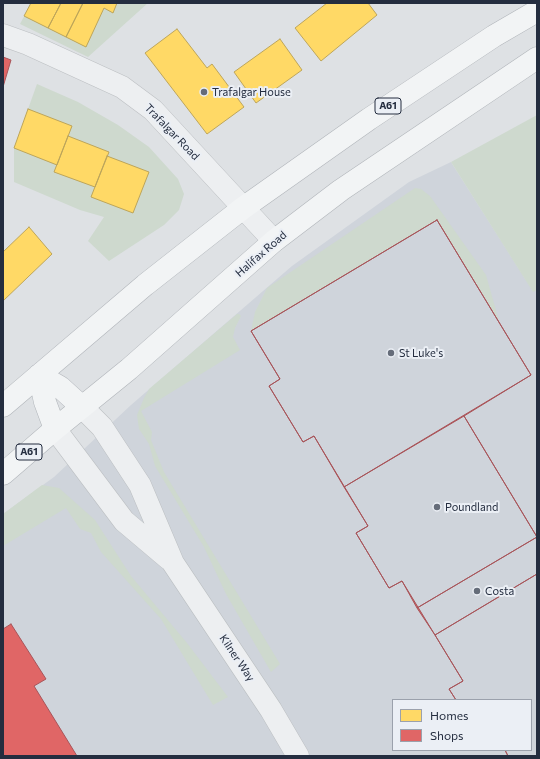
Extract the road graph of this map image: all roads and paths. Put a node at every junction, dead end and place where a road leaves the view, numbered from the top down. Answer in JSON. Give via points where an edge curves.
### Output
{"nodes":[{"id":1,"x":537,"y":11,"type":"edge"},
{"id":2,"x":3,"y":35,"type":"edge"},
{"id":3,"x":537,"y":58,"type":"edge"},
{"id":4,"x":243,"y":208,"type":"junction"},
{"id":5,"x":274,"y":241,"type":"junction"},
{"id":6,"x":38,"y":375,"type":"junction"},
{"id":7,"x":3,"y":406,"type":"edge"},
{"id":8,"x":82,"y":407,"type":"junction"},
{"id":9,"x":55,"y":429,"type":"junction"},
{"id":10,"x":3,"y":474,"type":"edge"},
{"id":11,"x":173,"y":562,"type":"junction"},
{"id":12,"x":298,"y":756,"type":"edge"}],
"edges":[{"from":1,"to":4,"type":"highway","number":"A61","via":[[494,36],[369,118]]},
{"from":2,"to":4,"type":"street","name":"Trafalgar Road","via":[[122,87],[153,110]]},
{"from":3,"to":5,"type":"highway","name":"Halifax Road","number":"A61","via":[[341,190]]},
{"from":4,"to":5,"type":"street","name":"Trafalgar Road"},
{"from":4,"to":6,"type":"highway","number":"A61","via":[[145,285]]},
{"from":5,"to":8,"type":"highway","name":"Halifax Road","number":"A61"},
{"from":6,"to":7,"type":"highway","number":"A61"},
{"from":6,"to":8,"type":"highway","via":[[60,387]]},
{"from":6,"to":9,"type":"highway"},
{"from":8,"to":9,"type":"highway","name":"Halifax Road","number":"A61"},
{"from":8,"to":11,"type":"street","name":"Kilner Way","via":[[102,427],[140,485]]},
{"from":9,"to":10,"type":"highway","name":"Halifax Road","number":"A61"},
{"from":9,"to":11,"type":"street","name":"Kilner Way","via":[[124,521]]},
{"from":11,"to":12,"type":"street","name":"Kilner Way","via":[[271,710]]}]}
